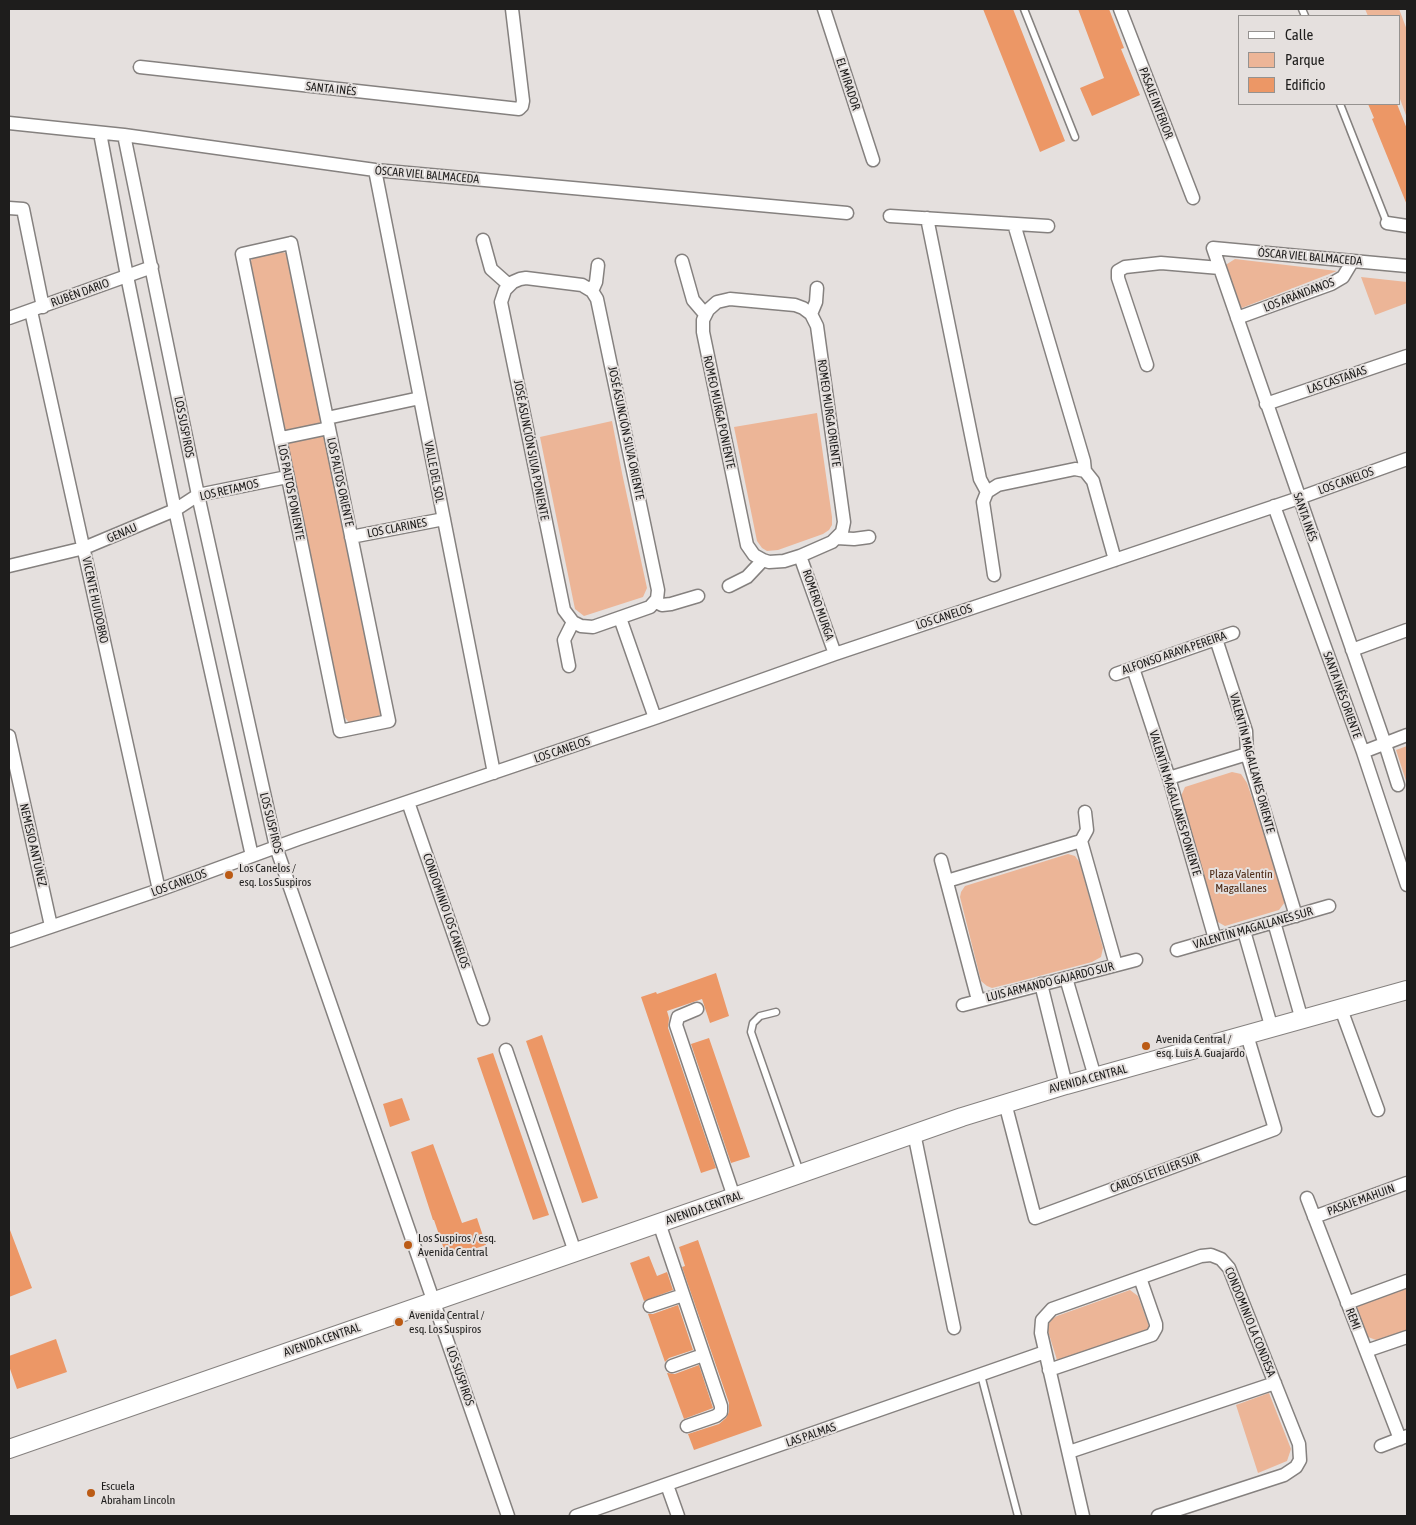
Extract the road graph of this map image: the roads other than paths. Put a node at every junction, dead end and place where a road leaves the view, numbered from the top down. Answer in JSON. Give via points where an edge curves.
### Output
{"nodes":[{"id":1,"x":512,"y":9,"type":"edge"},
{"id":2,"x":824,"y":9,"type":"edge"},
{"id":3,"x":1024,"y":9,"type":"edge"},
{"id":4,"x":1120,"y":9,"type":"edge"},
{"id":5,"x":140,"y":67,"type":"dead end"},
{"id":6,"x":1340,"y":105,"type":"edge"},
{"id":7,"x":9,"y":123,"type":"edge"},
{"id":8,"x":100,"y":133,"type":"junction"},
{"id":9,"x":124,"y":135,"type":"junction"},
{"id":10,"x":1075,"y":137,"type":"dead end"},
{"id":11,"x":873,"y":160,"type":"dead end"},
{"id":12,"x":375,"y":170,"type":"junction"},
{"id":13,"x":1193,"y":198,"type":"dead end"},
{"id":14,"x":9,"y":208,"type":"edge"},
{"id":15,"x":847,"y":213,"type":"dead end"},
{"id":16,"x":890,"y":216,"type":"dead end"},
{"id":17,"x":927,"y":218,"type":"junction"},
{"id":18,"x":1387,"y":223,"type":"joint"},
{"id":19,"x":1014,"y":224,"type":"junction"},
{"id":20,"x":1048,"y":226,"type":"dead end"},
{"id":21,"x":1407,"y":226,"type":"edge"},
{"id":22,"x":483,"y":240,"type":"dead end"},
{"id":23,"x":1213,"y":248,"type":"joint"},
{"id":24,"x":242,"y":254,"type":"joint"},
{"id":25,"x":682,"y":261,"type":"dead end"},
{"id":26,"x":1352,"y":262,"type":"junction"},
{"id":27,"x":598,"y":265,"type":"dead end"},
{"id":28,"x":1407,"y":266,"type":"edge"},
{"id":29,"x":152,"y":267,"type":"junction"},
{"id":30,"x":1220,"y":268,"type":"junction"},
{"id":31,"x":126,"y":276,"type":"junction"},
{"id":32,"x":509,"y":285,"type":"junction"},
{"id":33,"x":817,"y":288,"type":"dead end"},
{"id":34,"x":592,"y":291,"type":"junction"},
{"id":35,"x":37,"y":309,"type":"junction"},
{"id":36,"x":705,"y":314,"type":"junction"},
{"id":37,"x":811,"y":314,"type":"junction"},
{"id":38,"x":9,"y":318,"type":"edge"},
{"id":39,"x":1237,"y":318,"type":"junction"},
{"id":40,"x":1407,"y":356,"type":"edge"},
{"id":41,"x":1147,"y":366,"type":"dead end"},
{"id":42,"x":420,"y":398,"type":"junction"},
{"id":43,"x":1266,"y":404,"type":"junction"},
{"id":44,"x":328,"y":423,"type":"junction"},
{"id":45,"x":280,"y":438,"type":"junction"},
{"id":46,"x":1407,"y":459,"type":"edge"},
{"id":47,"x":1085,"y":471,"type":"junction"},
{"id":48,"x":286,"y":477,"type":"junction"},
{"id":49,"x":987,"y":492,"type":"junction"},
{"id":50,"x":198,"y":495,"type":"junction"},
{"id":51,"x":1299,"y":498,"type":"junction"},
{"id":52,"x":1274,"y":506,"type":"junction"},
{"id":53,"x":175,"y":510,"type":"junction"},
{"id":54,"x":444,"y":518,"type":"junction"},
{"id":55,"x":351,"y":537,"type":"junction"},
{"id":56,"x":869,"y":537,"type":"dead end"},
{"id":57,"x":838,"y":538,"type":"junction"},
{"id":58,"x":84,"y":548,"type":"junction"},
{"id":59,"x":800,"y":556,"type":"junction"},
{"id":60,"x":763,"y":560,"type":"junction"},
{"id":61,"x":1115,"y":560,"type":"junction"},
{"id":62,"x":9,"y":566,"type":"edge"},
{"id":63,"x":994,"y":575,"type":"dead end"},
{"id":64,"x":729,"y":586,"type":"dead end"},
{"id":65,"x":698,"y":596,"type":"dead end"},
{"id":66,"x":656,"y":602,"type":"junction"},
{"id":67,"x":620,"y":618,"type":"junction"},
{"id":68,"x":573,"y":622,"type":"junction"},
{"id":69,"x":1407,"y":630,"type":"edge"},
{"id":70,"x":1233,"y":633,"type":"dead end"},
{"id":71,"x":1216,"y":639,"type":"junction"},
{"id":72,"x":1352,"y":650,"type":"junction"},
{"id":73,"x":835,"y":654,"type":"junction"},
{"id":74,"x":568,"y":666,"type":"dead end"},
{"id":75,"x":1133,"y":668,"type":"junction"},
{"id":76,"x":1116,"y":674,"type":"dead end"},
{"id":77,"x":655,"y":718,"type":"junction"},
{"id":78,"x":389,"y":721,"type":"joint"},
{"id":79,"x":9,"y":736,"type":"edge"},
{"id":80,"x":1407,"y":736,"type":"edge"},
{"id":81,"x":1385,"y":744,"type":"junction"},
{"id":82,"x":1363,"y":752,"type":"junction"},
{"id":83,"x":1247,"y":754,"type":"junction"},
{"id":84,"x":494,"y":773,"type":"junction"},
{"id":85,"x":1169,"y":778,"type":"junction"},
{"id":86,"x":1398,"y":785,"type":"dead end"},
{"id":87,"x":408,"y":802,"type":"junction"},
{"id":88,"x":1085,"y":812,"type":"dead end"},
{"id":89,"x":1081,"y":841,"type":"junction"},
{"id":90,"x":276,"y":848,"type":"junction"},
{"id":91,"x":252,"y":856,"type":"junction"},
{"id":92,"x":941,"y":860,"type":"dead end"},
{"id":93,"x":947,"y":881,"type":"junction"},
{"id":94,"x":1407,"y":885,"type":"edge"},
{"id":95,"x":159,"y":890,"type":"junction"},
{"id":96,"x":1329,"y":906,"type":"dead end"},
{"id":97,"x":1296,"y":916,"type":"junction"},
{"id":98,"x":1274,"y":922,"type":"junction"},
{"id":99,"x":51,"y":926,"type":"junction"},
{"id":100,"x":1244,"y":931,"type":"junction"},
{"id":101,"x":1215,"y":939,"type":"junction"},
{"id":102,"x":9,"y":941,"type":"edge"},
{"id":103,"x":1177,"y":950,"type":"dead end"},
{"id":104,"x":1136,"y":960,"type":"dead end"},
{"id":105,"x":1116,"y":965,"type":"junction"},
{"id":106,"x":1066,"y":978,"type":"junction"},
{"id":107,"x":1040,"y":984,"type":"junction"},
{"id":108,"x":1407,"y":990,"type":"edge"},
{"id":109,"x":978,"y":1000,"type":"junction"},
{"id":110,"x":963,"y":1004,"type":"dead end"},
{"id":111,"x":697,"y":1009,"type":"dead end"},
{"id":112,"x":1341,"y":1009,"type":"junction"},
{"id":113,"x":776,"y":1012,"type":"dead end"},
{"id":114,"x":483,"y":1019,"type":"dead end"},
{"id":115,"x":1302,"y":1020,"type":"junction"},
{"id":116,"x":1272,"y":1029,"type":"junction"},
{"id":117,"x":1247,"y":1036,"type":"junction"},
{"id":118,"x":506,"y":1050,"type":"dead end"},
{"id":119,"x":1096,"y":1078,"type":"junction"},
{"id":120,"x":1066,"y":1085,"type":"junction"},
{"id":121,"x":1005,"y":1103,"type":"junction"},
{"id":122,"x":1378,"y":1110,"type":"dead end"},
{"id":123,"x":914,"y":1133,"type":"junction"},
{"id":124,"x":801,"y":1174,"type":"junction"},
{"id":125,"x":1407,"y":1183,"type":"edge"},
{"id":126,"x":734,"y":1198,"type":"junction"},
{"id":127,"x":1307,"y":1198,"type":"dead end"},
{"id":128,"x":1314,"y":1217,"type":"junction"},
{"id":129,"x":659,"y":1223,"type":"junction"},
{"id":130,"x":576,"y":1252,"type":"junction"},
{"id":131,"x":1140,"y":1278,"type":"junction"},
{"id":132,"x":1407,"y":1281,"type":"edge"},
{"id":133,"x":683,"y":1294,"type":"junction"},
{"id":134,"x":435,"y":1301,"type":"junction"},
{"id":135,"x":1347,"y":1303,"type":"junction"},
{"id":136,"x":650,"y":1306,"type":"dead end"},
{"id":137,"x":954,"y":1328,"type":"dead end"},
{"id":138,"x":1407,"y":1337,"type":"edge"},
{"id":139,"x":1366,"y":1351,"type":"junction"},
{"id":140,"x":1045,"y":1352,"type":"junction"},
{"id":141,"x":703,"y":1355,"type":"junction"},
{"id":142,"x":672,"y":1366,"type":"dead end"},
{"id":143,"x":1049,"y":1370,"type":"junction"},
{"id":144,"x":981,"y":1375,"type":"junction"},
{"id":145,"x":1275,"y":1383,"type":"junction"},
{"id":146,"x":687,"y":1426,"type":"dead end"},
{"id":147,"x":1404,"y":1438,"type":"edge"},
{"id":148,"x":1381,"y":1446,"type":"dead end"},
{"id":149,"x":9,"y":1448,"type":"edge"},
{"id":150,"x":1069,"y":1452,"type":"junction"},
{"id":151,"x":667,"y":1484,"type":"junction"},
{"id":152,"x":508,"y":1516,"type":"edge"},
{"id":153,"x":576,"y":1516,"type":"edge"},
{"id":154,"x":678,"y":1516,"type":"edge"},
{"id":155,"x":1018,"y":1516,"type":"edge"},
{"id":156,"x":1083,"y":1516,"type":"edge"},
{"id":157,"x":1158,"y":1516,"type":"edge"}],
"edges":[{"from":1,"to":5,"type":"street","name":"SANTA INÉS","via":[[523,101],[521,108]]},
{"from":2,"to":11,"type":"street","name":"EL MIRADOR"},
{"from":3,"to":10,"type":"lane"},
{"from":4,"to":13,"type":"street","name":"PASAJE INTERIOR"},
{"from":6,"to":18,"type":"lane"},
{"from":7,"to":8,"type":"street","name":"ÓSCAR VIEL BALMACEDA"},
{"from":8,"to":9,"type":"street","name":"ÓSCAR VIEL BALMACEDA"},
{"from":8,"to":31,"type":"street","name":"LOS SUSPIROS"},
{"from":9,"to":12,"type":"street","name":"ÓSCAR VIEL BALMACEDA"},
{"from":9,"to":29,"type":"street","name":"LOS SUSPIROS"},
{"from":12,"to":15,"type":"street","name":"ÓSCAR VIEL BALMACEDA"},
{"from":12,"to":42,"type":"street","name":"VALLE DEL SOL"},
{"from":14,"to":35,"type":"street","name":"VICENTE HUIDOBRO","via":[[23,209]]},
{"from":16,"to":17,"type":"street"},
{"from":17,"to":19,"type":"street"},
{"from":17,"to":49,"type":"street","via":[[979,474]]},
{"from":18,"to":21,"type":"street"},
{"from":19,"to":20,"type":"street"},
{"from":19,"to":47,"type":"street"},
{"from":22,"to":32,"type":"street","via":[[491,269]]},
{"from":23,"to":26,"type":"street","name":"ÓSCAR VIEL BALMACEDA"},
{"from":23,"to":30,"type":"street","name":"SANTA INÉS"},
{"from":24,"to":44,"type":"street","name":"LOS PALTOS ORIENTE","via":[[291,243]]},
{"from":24,"to":45,"type":"street","name":"LOS PALTOS PONIENTE"},
{"from":25,"to":36,"type":"street","via":[[693,300]]},
{"from":26,"to":28,"type":"street","name":"ÓSCAR VIEL BALMACEDA"},
{"from":26,"to":39,"type":"street","name":"LOS ARÁNDANOS","via":[[1343,277],[1332,284]]},
{"from":27,"to":34,"type":"street"},
{"from":29,"to":31,"type":"street","name":"RUBÉN DARIO"},
{"from":29,"to":50,"type":"street","name":"LOS SUSPIROS"},
{"from":30,"to":39,"type":"street","name":"SANTA INÉS"},
{"from":30,"to":41,"type":"street","via":[[1161,263],[1125,267],[1118,271]]},
{"from":31,"to":35,"type":"street","name":"RUBÉN DARIO"},
{"from":31,"to":53,"type":"street","name":"LOS SUSPIROS"},
{"from":32,"to":34,"type":"street","via":[[526,278],[578,284]]},
{"from":32,"to":68,"type":"street","name":"JOSÉ ASUNCIÓN SILVA PONIENTE","via":[[503,293],[502,307],[562,606]]},
{"from":33,"to":37,"type":"street"},
{"from":34,"to":66,"type":"street","name":"JOSÉ ASUNCIÓN SILVA ORIENTE","via":[[599,304],[658,590]]},
{"from":35,"to":38,"type":"street","name":"RUBÉN DARIO"},
{"from":35,"to":58,"type":"street","name":"VICENTE HUIDOBRO"},
{"from":36,"to":37,"type":"street","via":[[717,302],[730,299],[795,305]]},
{"from":36,"to":60,"type":"street","name":"ROMEO MURGA PONIENTE","via":[[703,332],[746,541],[751,552]]},
{"from":37,"to":57,"type":"street","name":"ROMEO MURGA ORIENTE","via":[[817,326],[845,516],[844,528]]},
{"from":39,"to":43,"type":"street","name":"SANTA INÉS"},
{"from":40,"to":43,"type":"street","name":"LAS CASTAÑAS"},
{"from":42,"to":44,"type":"street"},
{"from":42,"to":54,"type":"street","name":"VALLE DEL SOL"},
{"from":43,"to":51,"type":"street","name":"SANTA INÉS"},
{"from":44,"to":45,"type":"street"},
{"from":44,"to":55,"type":"street","name":"LOS PALTOS ORIENTE"},
{"from":45,"to":48,"type":"street","name":"LOS PALTOS PONIENTE"},
{"from":46,"to":51,"type":"street","name":"LOS CANELOS"},
{"from":47,"to":49,"type":"street","via":[[1075,469],[998,485]]},
{"from":47,"to":61,"type":"street","via":[[1093,481]]},
{"from":48,"to":50,"type":"street","name":"LOS RETAMOS"},
{"from":48,"to":78,"type":"street","name":"LOS PALTOS PONIENTE","via":[[340,731]]},
{"from":49,"to":63,"type":"street","via":[[983,502]]},
{"from":50,"to":53,"type":"street","name":"LOS RETAMOS"},
{"from":50,"to":90,"type":"street","name":"LOS SUSPIROS"},
{"from":51,"to":52,"type":"street","name":"LOS CANELOS"},
{"from":51,"to":72,"type":"street","name":"SANTA INÉS"},
{"from":52,"to":61,"type":"street","name":"LOS CANELOS"},
{"from":52,"to":82,"type":"street","name":"SANTA INÉS ORIENTE"},
{"from":53,"to":58,"type":"street","name":"GENAU"},
{"from":53,"to":91,"type":"street","name":"LOS SUSPIROS"},
{"from":54,"to":55,"type":"street","name":"LOS CLARINES"},
{"from":54,"to":84,"type":"street","name":"VALLE DEL SOL"},
{"from":55,"to":78,"type":"street","name":"LOS PALTOS ORIENTE"},
{"from":56,"to":57,"type":"street"},
{"from":57,"to":59,"type":"street"},
{"from":58,"to":62,"type":"street","name":"GENAU"},
{"from":58,"to":95,"type":"street","name":"VICENTE HUIDOBRO"},
{"from":59,"to":60,"type":"street","via":[[776,562]]},
{"from":59,"to":73,"type":"street","name":"ROMERO MURGA"},
{"from":60,"to":64,"type":"street","via":[[747,577]]},
{"from":61,"to":73,"type":"street","name":"LOS CANELOS"},
{"from":65,"to":66,"type":"street","via":[[671,604]]},
{"from":66,"to":67,"type":"street"},
{"from":67,"to":68,"type":"street","via":[[592,627]]},
{"from":67,"to":77,"type":"street"},
{"from":68,"to":74,"type":"street","via":[[564,640]]},
{"from":69,"to":72,"type":"street"},
{"from":70,"to":71,"type":"street","name":"ALFONSO ARAYA PEREIRA"},
{"from":71,"to":75,"type":"street","name":"ALFONSO ARAYA PEREIRA"},
{"from":71,"to":83,"type":"street","name":"VALENTÍN MAGALLANES ORIENTE","via":[[1246,731]]},
{"from":72,"to":81,"type":"street","name":"SANTA INÉS"},
{"from":73,"to":77,"type":"street","name":"LOS CANELOS"},
{"from":75,"to":76,"type":"street","name":"ALFONSO ARAYA PEREIRA"},
{"from":75,"to":85,"type":"street","name":"VALENTÍN MAGALLANES PONIENTE"},
{"from":77,"to":84,"type":"street","name":"LOS CANELOS"},
{"from":79,"to":99,"type":"street","name":"NEMESIO ANTÚNEZ"},
{"from":80,"to":81,"type":"street"},
{"from":81,"to":82,"type":"street"},
{"from":81,"to":86,"type":"street","name":"SANTA INÉS"},
{"from":82,"to":94,"type":"street","name":"SANTA INÉS ORIENTE"},
{"from":83,"to":85,"type":"street"},
{"from":83,"to":97,"type":"street","name":"VALENTÍN MAGALLANES ORIENTE"},
{"from":84,"to":87,"type":"street","name":"LOS CANELOS"},
{"from":85,"to":101,"type":"street","name":"VALENTÍN MAGALLANES PONIENTE"},
{"from":87,"to":90,"type":"street","name":"LOS CANELOS"},
{"from":87,"to":114,"type":"street","name":"CONDOMINIO LOS CANELOS"},
{"from":88,"to":89,"type":"street","via":[[1087,830]]},
{"from":89,"to":93,"type":"street"},
{"from":89,"to":105,"type":"street"},
{"from":90,"to":91,"type":"street","name":"LOS CANELOS"},
{"from":90,"to":134,"type":"street","name":"LOS SUSPIROS"},
{"from":91,"to":95,"type":"street","name":"LOS CANELOS"},
{"from":92,"to":93,"type":"street"},
{"from":93,"to":109,"type":"street"},
{"from":95,"to":99,"type":"street","name":"LOS CANELOS"},
{"from":96,"to":97,"type":"street","name":"VALENTÍN MAGALLANES SUR"},
{"from":97,"to":98,"type":"street","name":"VALENTÍN MAGALLANES SUR"},
{"from":98,"to":100,"type":"street","name":"VALENTÍN MAGALLANES SUR"},
{"from":98,"to":115,"type":"street"},
{"from":99,"to":102,"type":"street","name":"LOS CANELOS"},
{"from":100,"to":101,"type":"street","name":"VALENTÍN MAGALLANES SUR"},
{"from":100,"to":116,"type":"street"},
{"from":101,"to":103,"type":"street","name":"VALENTÍN MAGALLANES SUR"},
{"from":104,"to":105,"type":"street","name":"LUIS ARMANDO GAJARDO SUR"},
{"from":105,"to":106,"type":"street","name":"LUIS ARMANDO GAJARDO SUR"},
{"from":106,"to":107,"type":"street","name":"LUIS ARMANDO GAJARDO SUR"},
{"from":106,"to":119,"type":"street"},
{"from":107,"to":109,"type":"street","name":"LUIS ARMANDO GAJARDO SUR"},
{"from":107,"to":120,"type":"street"},
{"from":108,"to":112,"type":"street","name":"AVENIDA CENTRAL"},
{"from":109,"to":110,"type":"street","name":"LUIS ARMANDO GAJARDO SUR"},
{"from":111,"to":126,"type":"street","via":[[678,1017],[676,1025]]},
{"from":112,"to":115,"type":"street","name":"AVENIDA CENTRAL"},
{"from":112,"to":122,"type":"street"},
{"from":113,"to":124,"type":"lane","via":[[760,1016],[753,1023],[751,1032]]},
{"from":115,"to":116,"type":"street","name":"AVENIDA CENTRAL"},
{"from":116,"to":117,"type":"street","name":"AVENIDA CENTRAL"},
{"from":117,"to":119,"type":"street","name":"AVENIDA CENTRAL"},
{"from":117,"to":121,"type":"street","name":"CARLOS LETELIER SUR","via":[[1275,1129],[1035,1218]]},
{"from":118,"to":130,"type":"street"},
{"from":119,"to":120,"type":"street","name":"AVENIDA CENTRAL"},
{"from":120,"to":121,"type":"street","name":"AVENIDA CENTRAL"},
{"from":121,"to":123,"type":"street","name":"AVENIDA CENTRAL"},
{"from":123,"to":124,"type":"street","name":"AVENIDA CENTRAL"},
{"from":123,"to":137,"type":"street"},
{"from":124,"to":126,"type":"street","name":"AVENIDA CENTRAL"},
{"from":125,"to":128,"type":"street","name":"PASAJE MAHUIN"},
{"from":126,"to":129,"type":"street","name":"AVENIDA CENTRAL"},
{"from":127,"to":128,"type":"street","name":"REMI"},
{"from":128,"to":135,"type":"street","name":"REMI"},
{"from":129,"to":130,"type":"street","name":"AVENIDA CENTRAL"},
{"from":129,"to":133,"type":"street"},
{"from":130,"to":134,"type":"street","name":"AVENIDA CENTRAL"},
{"from":131,"to":140,"type":"street","name":"CONDOMINIO LA CONDESA","via":[[1047,1312],[1040,1326]]},
{"from":131,"to":143,"type":"street","via":[[1156,1324],[1152,1335]]},
{"from":131,"to":145,"type":"street","name":"CONDOMINIO LA CONDESA","via":[[1201,1256],[1221,1259],[1229,1268]]},
{"from":132,"to":135,"type":"street"},
{"from":133,"to":136,"type":"street"},
{"from":133,"to":141,"type":"street"},
{"from":134,"to":149,"type":"street","name":"AVENIDA CENTRAL"},
{"from":134,"to":152,"type":"street","name":"LOS SUSPIROS"},
{"from":135,"to":139,"type":"street","name":"REMI"},
{"from":138,"to":139,"type":"street"},
{"from":139,"to":147,"type":"street","name":"REMI"},
{"from":140,"to":143,"type":"street","name":"CONDOMINIO LA CONDESA"},
{"from":140,"to":144,"type":"street","name":"LAS PALMAS"},
{"from":141,"to":142,"type":"street"},
{"from":141,"to":146,"type":"street","via":[[721,1412]]},
{"from":143,"to":150,"type":"street","name":"CONDOMINIO LA CONDESA"},
{"from":144,"to":151,"type":"street","name":"LAS PALMAS"},
{"from":144,"to":155,"type":"lane"},
{"from":145,"to":150,"type":"street","name":"CONDOMINIO LA CONDESA"},
{"from":145,"to":157,"type":"street","name":"CONDOMINIO LA CONDESA","via":[[1300,1449],[1296,1468],[1280,1477]]},
{"from":147,"to":148,"type":"street"},
{"from":150,"to":156,"type":"street","name":"CONDOMINIO LA CONDESA"},
{"from":151,"to":153,"type":"street","name":"LAS PALMAS"},
{"from":151,"to":154,"type":"street"}]}
